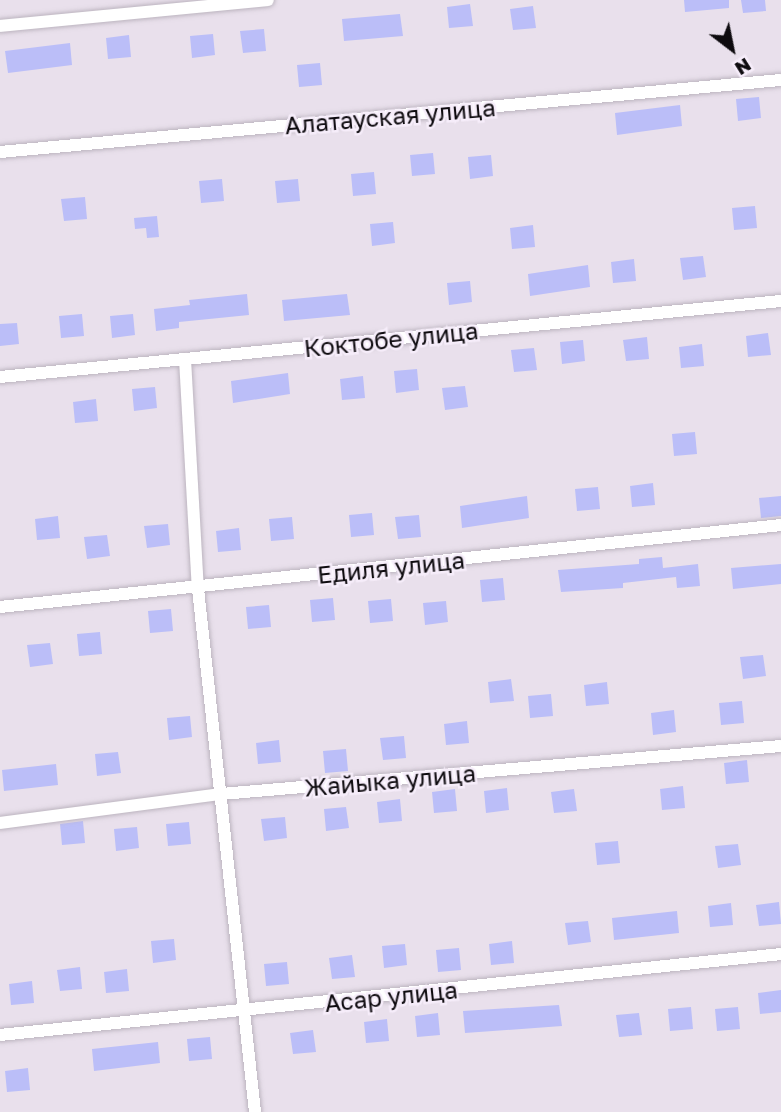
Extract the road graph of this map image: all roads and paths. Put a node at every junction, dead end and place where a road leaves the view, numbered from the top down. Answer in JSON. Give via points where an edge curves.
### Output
{"nodes":[{"id":1,"x":268,"y":0,"type":"edge"},
{"id":2,"x":0,"y":26,"type":"edge"},
{"id":3,"x":781,"y":79,"type":"edge"},
{"id":4,"x":0,"y":152,"type":"edge"},
{"id":5,"x":781,"y":301,"type":"edge"},
{"id":6,"x":185,"y":359,"type":"junction"},
{"id":7,"x":0,"y":377,"type":"edge"},
{"id":8,"x":781,"y":524,"type":"edge"},
{"id":9,"x":198,"y":589,"type":"junction"},
{"id":10,"x":0,"y":607,"type":"edge"},
{"id":11,"x":781,"y":746,"type":"edge"},
{"id":12,"x":221,"y":794,"type":"junction"},
{"id":13,"x":0,"y":823,"type":"edge"},
{"id":14,"x":781,"y":954,"type":"edge"},
{"id":15,"x":244,"y":1012,"type":"junction"},
{"id":16,"x":0,"y":1035,"type":"edge"},
{"id":17,"x":255,"y":1112,"type":"edge"}],
"edges":[{"from":1,"to":2,"type":"street"},
{"from":3,"to":4,"type":"street","name":"Алатауская улица"},
{"from":5,"to":6,"type":"street","name":"Коктобе улица"},
{"from":6,"to":7,"type":"street","name":"Коктобе улица"},
{"from":6,"to":9,"type":"street"},
{"from":8,"to":9,"type":"street","name":"Едиля улица"},
{"from":9,"to":10,"type":"street","name":"Едиля улица"},
{"from":9,"to":12,"type":"street"},
{"from":11,"to":12,"type":"street","name":"Жайыка улица"},
{"from":12,"to":13,"type":"street","name":"Жайыка улица"},
{"from":12,"to":15,"type":"street"},
{"from":14,"to":15,"type":"street","name":"Асар улица"},
{"from":15,"to":16,"type":"street","name":"Асар улица"},
{"from":15,"to":17,"type":"street"}]}
